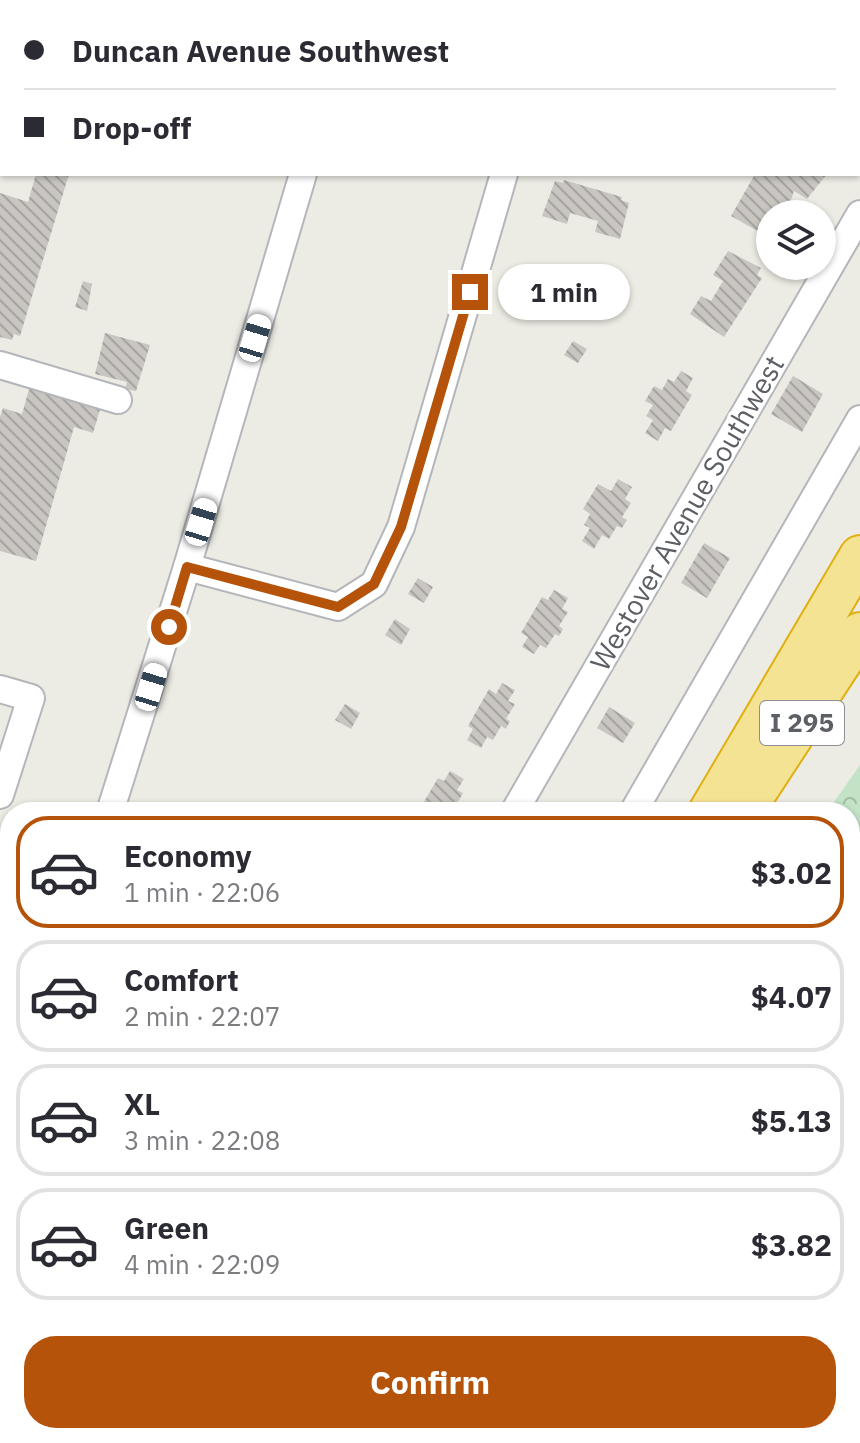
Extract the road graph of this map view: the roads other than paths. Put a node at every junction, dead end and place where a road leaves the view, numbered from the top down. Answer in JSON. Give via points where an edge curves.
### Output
{"nodes":[{"id":1,"x":302,"y":176,"type":"edge"},
{"id":2,"x":503,"y":176,"type":"edge"},
{"id":3,"x":860,"y":214,"type":"edge"},
{"id":4,"x":0,"y":365,"type":"edge"},
{"id":5,"x":118,"y":400,"type":"dead end"},
{"id":6,"x":860,"y":419,"type":"edge"},
{"id":7,"x":860,"y":556,"type":"edge"},
{"id":8,"x":187,"y":567,"type":"junction"},
{"id":9,"x":860,"y":633,"type":"edge"},
{"id":10,"x":0,"y":689,"type":"edge"},
{"id":11,"x":0,"y":795,"type":"edge"},
{"id":12,"x":113,"y":802,"type":"edge"},
{"id":13,"x":520,"y":802,"type":"edge"},
{"id":14,"x":639,"y":802,"type":"edge"},
{"id":15,"x":715,"y":802,"type":"edge"},
{"id":16,"x":750,"y":802,"type":"edge"}],
"edges":[{"from":1,"to":8,"type":"street"},
{"from":2,"to":8,"type":"street","via":[[401,527],[374,584],[338,607]]},
{"from":3,"to":13,"type":"street","name":"Westover Avenue Southwest"},
{"from":4,"to":5,"type":"street"},
{"from":6,"to":14,"type":"street"},
{"from":7,"to":15,"type":"highway"},
{"from":8,"to":12,"type":"street"},
{"from":9,"to":16,"type":"highway","number":"I 295"},
{"from":10,"to":11,"type":"street","via":[[31,698]]}]}
